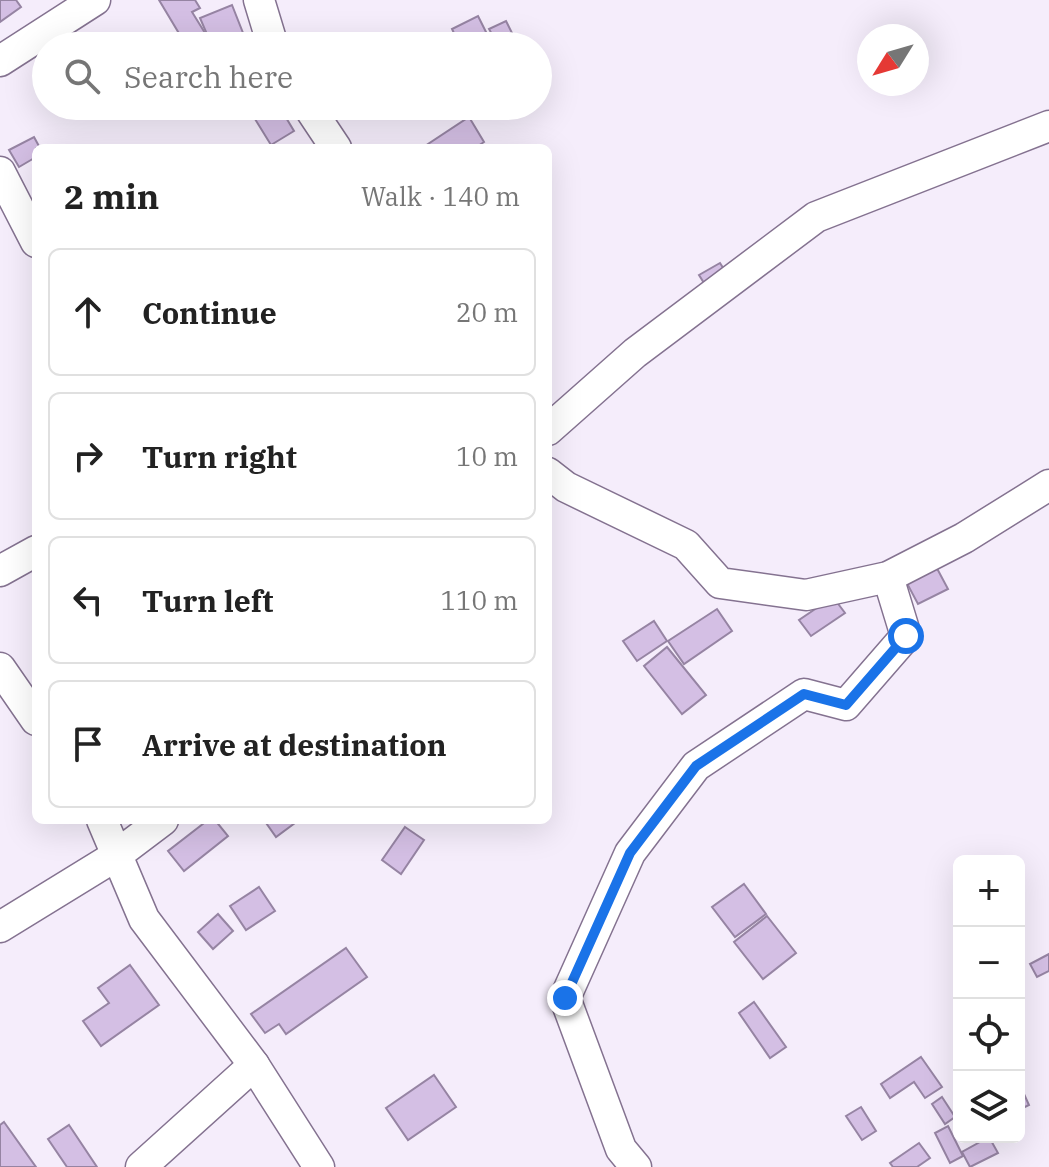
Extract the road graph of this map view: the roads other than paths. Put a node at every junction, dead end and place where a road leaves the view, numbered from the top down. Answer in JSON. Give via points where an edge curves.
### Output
{"nodes":[{"id":1,"x":95,"y":0,"type":"edge"},
{"id":2,"x":259,"y":0,"type":"edge"},
{"id":3,"x":45,"y":32,"type":"edge"},
{"id":4,"x":269,"y":32,"type":"edge"},
{"id":5,"x":32,"y":40,"type":"edge"},
{"id":6,"x":0,"y":61,"type":"edge"},
{"id":7,"x":317,"y":120,"type":"edge"},
{"id":8,"x":1049,"y":126,"type":"edge"},
{"id":9,"x":333,"y":144,"type":"edge"},
{"id":10,"x":0,"y":172,"type":"edge"},
{"id":11,"x":32,"y":234,"type":"edge"},
{"id":12,"x":552,"y":426,"type":"edge"},
{"id":13,"x":552,"y":476,"type":"edge"},
{"id":14,"x":1049,"y":485,"type":"edge"},
{"id":15,"x":32,"y":553,"type":"edge"},
{"id":16,"x":0,"y":571,"type":"edge"},
{"id":17,"x":888,"y":577,"type":"junction"},
{"id":18,"x":0,"y":668,"type":"edge"},
{"id":19,"x":32,"y":714,"type":"edge"},
{"id":20,"x":103,"y":824,"type":"edge"},
{"id":21,"x":158,"y":824,"type":"edge"},
{"id":22,"x":114,"y":857,"type":"junction"},
{"id":23,"x":0,"y":927,"type":"edge"},
{"id":24,"x":254,"y":1065,"type":"junction"},
{"id":25,"x":141,"y":1167,"type":"edge"},
{"id":26,"x":319,"y":1167,"type":"edge"},
{"id":27,"x":636,"y":1167,"type":"edge"}],
"edges":[{"from":1,"to":3,"type":"street"},
{"from":2,"to":4,"type":"street"},
{"from":5,"to":6,"type":"street"},
{"from":7,"to":9,"type":"street"},
{"from":8,"to":12,"type":"street","via":[[816,217],[635,353]]},
{"from":10,"to":11,"type":"street"},
{"from":13,"to":17,"type":"street","via":[[686,545],[720,583],[806,595]]},
{"from":14,"to":17,"type":"street"},
{"from":15,"to":16,"type":"street"},
{"from":17,"to":27,"type":"street","via":[[906,636],[846,705],[804,694],[696,766],[630,853],[565,998],[621,1149]]},
{"from":18,"to":19,"type":"street"},
{"from":20,"to":22,"type":"street"},
{"from":21,"to":22,"type":"street"},
{"from":22,"to":23,"type":"street"},
{"from":22,"to":24,"type":"street","via":[[144,919]]},
{"from":24,"to":25,"type":"street"},
{"from":24,"to":26,"type":"street"}]}
